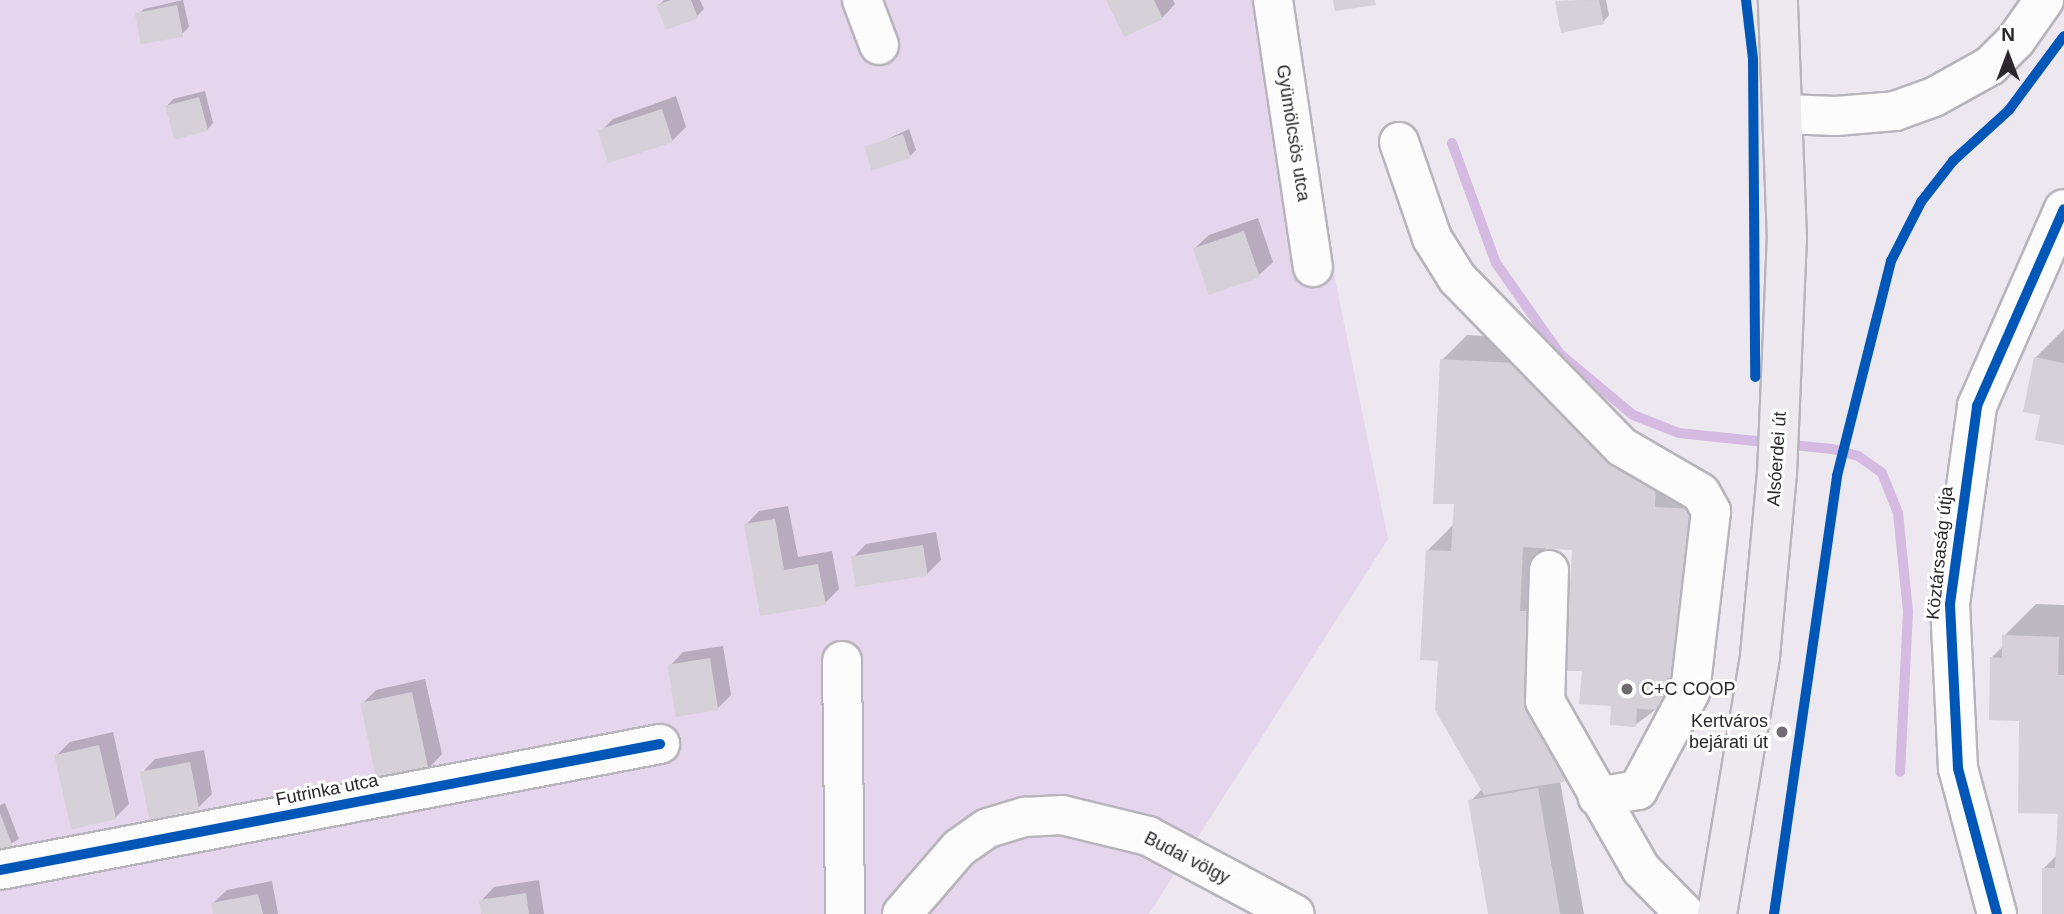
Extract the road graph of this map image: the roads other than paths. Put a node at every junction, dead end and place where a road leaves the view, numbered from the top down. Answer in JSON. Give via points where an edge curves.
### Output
{"nodes":[{"id":1,"x":862,"y":0,"type":"edge"},
{"id":2,"x":1273,"y":0,"type":"edge"},
{"id":3,"x":1778,"y":0,"type":"edge"},
{"id":4,"x":2044,"y":0,"type":"edge"},
{"id":5,"x":879,"y":45,"type":"dead end"},
{"id":6,"x":1785,"y":114,"type":"junction"},
{"id":7,"x":1399,"y":142,"type":"dead end"},
{"id":8,"x":2064,"y":209,"type":"edge"},
{"id":9,"x":1313,"y":267,"type":"dead end"},
{"id":10,"x":1549,"y":570,"type":"dead end"},
{"id":11,"x":842,"y":661,"type":"dead end"},
{"id":12,"x":660,"y":744,"type":"dead end"},
{"id":13,"x":1598,"y":797,"type":"junction"},
{"id":14,"x":0,"y":870,"type":"edge"},
{"id":15,"x":845,"y":914,"type":"edge"},
{"id":16,"x":902,"y":914,"type":"edge"},
{"id":17,"x":1295,"y":914,"type":"edge"},
{"id":18,"x":1685,"y":914,"type":"edge"},
{"id":19,"x":1717,"y":914,"type":"edge"},
{"id":20,"x":1997,"y":914,"type":"edge"}],
"edges":[{"from":1,"to":5,"type":"street"},
{"from":2,"to":9,"type":"street","name":"Gyümölcsös utca"},
{"from":3,"to":6,"type":"main road","name":"Alsóerdei út"},
{"from":4,"to":6,"type":"street","via":[[2016,40],[1990,66],[1934,97],[1895,111]]},
{"from":6,"to":19,"type":"main road","name":"Alsóerdei út","via":[[1787,239],[1777,474],[1760,656]]},
{"from":7,"to":13,"type":"street","via":[[1432,238],[1457,278],[1622,447],[1702,493],[1711,512],[1690,692],[1638,790]]},
{"from":8,"to":20,"type":"street","name":"Köztársaság útja","via":[[1977,406],[1950,604],[1958,768]]},
{"from":10,"to":13,"type":"street","via":[[1545,701]]},
{"from":11,"to":15,"type":"street"},
{"from":12,"to":14,"type":"street","name":"Futrinka utca"},
{"from":13,"to":18,"type":"street","via":[[1641,869]]},
{"from":16,"to":17,"type":"street","name":"Budai völgy","via":[[959,848],[988,828],[1025,817],[1062,815],[1148,836]]}]}
